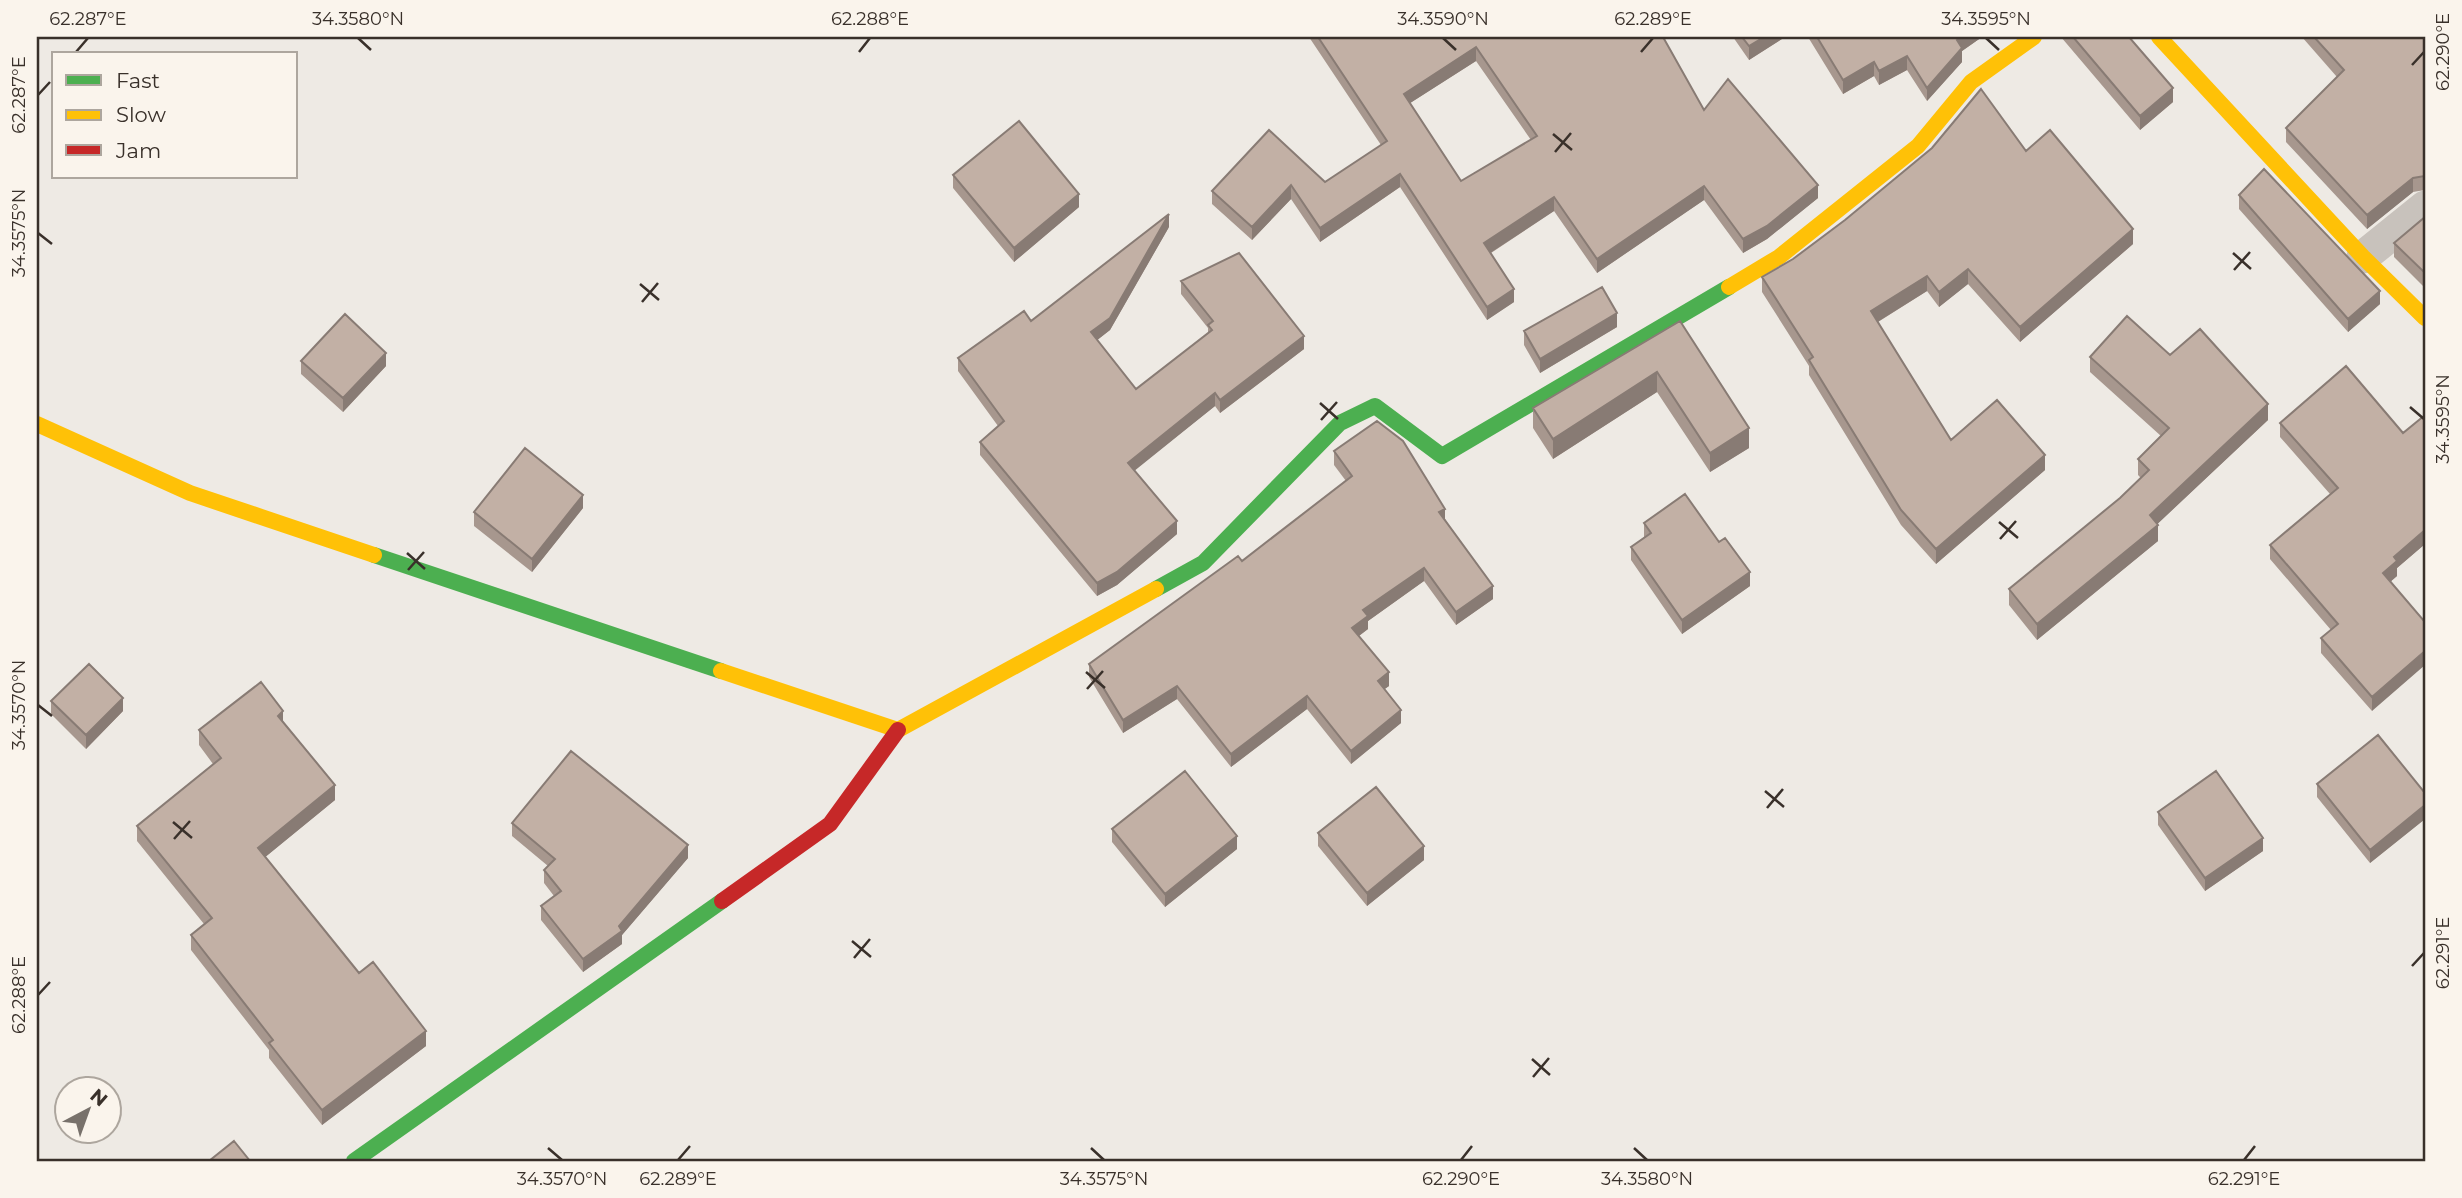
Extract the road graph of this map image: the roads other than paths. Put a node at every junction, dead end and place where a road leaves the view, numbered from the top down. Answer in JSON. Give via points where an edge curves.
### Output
{"nodes":[{"id":1,"x":2034,"y":37,"type":"edge"},
{"id":2,"x":2159,"y":37,"type":"edge"},
{"id":3,"x":2425,"y":207,"type":"edge"},
{"id":4,"x":2362,"y":257,"type":"junction"},
{"id":5,"x":2425,"y":318,"type":"edge"},
{"id":6,"x":37,"y":424,"type":"edge"},
{"id":7,"x":898,"y":730,"type":"junction"},
{"id":8,"x":354,"y":1161,"type":"edge"}],
"edges":[{"from":1,"to":7,"type":"street","via":[[1971,82],[1918,146],[1779,257],[1442,456],[1375,406],[1340,423],[1203,563]]},
{"from":2,"to":4,"type":"street"},
{"from":3,"to":4,"type":"street"},
{"from":4,"to":5,"type":"street"},
{"from":6,"to":7,"type":"street","via":[[190,493]]},
{"from":7,"to":8,"type":"street","via":[[830,824]]}]}
